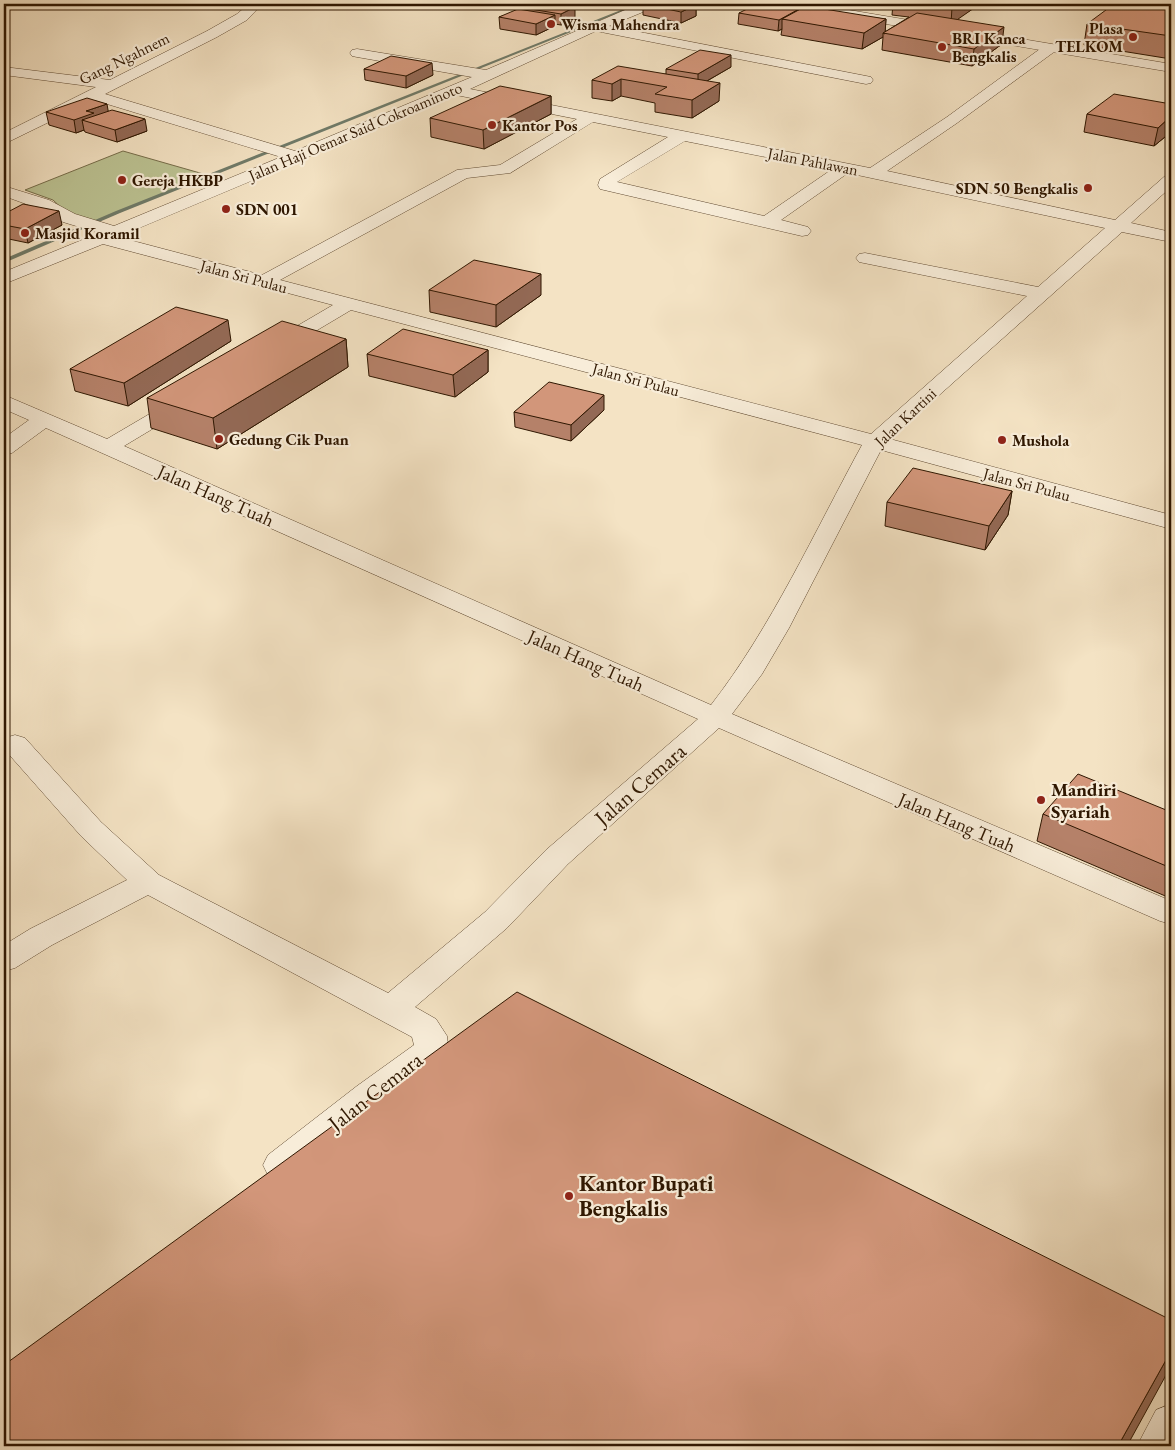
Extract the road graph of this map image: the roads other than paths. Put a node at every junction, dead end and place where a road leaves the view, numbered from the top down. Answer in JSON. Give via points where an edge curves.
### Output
{"nodes":[{"id":1,"x":256,"y":4,"type":"edge"},
{"id":2,"x":650,"y":4,"type":"edge"},
{"id":3,"x":791,"y":4,"type":"edge"},
{"id":4,"x":594,"y":27,"type":"junction"},
{"id":5,"x":1049,"y":49,"type":"junction"},
{"id":6,"x":357,"y":54,"type":"dead end"},
{"id":7,"x":1171,"y":68,"type":"edge"},
{"id":8,"x":4,"y":71,"type":"edge"},
{"id":9,"x":483,"y":74,"type":"junction"},
{"id":10,"x":866,"y":80,"type":"dead end"},
{"id":11,"x":110,"y":84,"type":"junction"},
{"id":12,"x":455,"y":90,"type":"junction"},
{"id":13,"x":91,"y":94,"type":"junction"},
{"id":14,"x":591,"y":117,"type":"junction"},
{"id":15,"x":683,"y":135,"type":"junction"},
{"id":16,"x":4,"y":139,"type":"edge"},
{"id":17,"x":290,"y":155,"type":"junction"},
{"id":18,"x":845,"y":168,"type":"junction"},
{"id":19,"x":874,"y":173,"type":"junction"},
{"id":20,"x":1171,"y":179,"type":"edge"},
{"id":21,"x":4,"y":191,"type":"edge"},
{"id":22,"x":767,"y":222,"type":"junction"},
{"id":23,"x":1120,"y":226,"type":"junction"},
{"id":24,"x":802,"y":230,"type":"dead end"},
{"id":25,"x":106,"y":233,"type":"junction"},
{"id":26,"x":1171,"y":237,"type":"edge"},
{"id":27,"x":865,"y":258,"type":"dead end"},
{"id":28,"x":4,"y":279,"type":"edge"},
{"id":29,"x":264,"y":281,"type":"junction"},
{"id":30,"x":1043,"y":294,"type":"junction"},
{"id":31,"x":349,"y":303,"type":"junction"},
{"id":32,"x":258,"y":358,"type":"edge"},
{"id":33,"x":200,"y":393,"type":"edge"},
{"id":34,"x":4,"y":401,"type":"edge"},
{"id":35,"x":44,"y":419,"type":"junction"},
{"id":36,"x":874,"y":442,"type":"junction"},
{"id":37,"x":108,"y":447,"type":"junction"},
{"id":38,"x":4,"y":448,"type":"edge"},
{"id":39,"x":1171,"y":522,"type":"edge"},
{"id":40,"x":716,"y":717,"type":"junction"},
{"id":41,"x":15,"y":744,"type":"dead end"},
{"id":42,"x":148,"y":882,"type":"junction"},
{"id":43,"x":1171,"y":912,"type":"edge"},
{"id":44,"x":4,"y":960,"type":"edge"},
{"id":45,"x":391,"y":1009,"type":"junction"},
{"id":46,"x":252,"y":1189,"type":"edge"},
{"id":47,"x":1171,"y":1423,"type":"edge"},
{"id":48,"x":1158,"y":1446,"type":"edge"}],
"edges":[{"from":1,"to":11,"type":"street","name":"Gang Ngahnem","via":[[242,17],[212,34]]},
{"from":2,"to":4,"type":"street","name":"Jalan Haji Oemar Said Cokroaminoto"},
{"from":3,"to":5,"type":"street"},
{"from":4,"to":9,"type":"street","name":"Jalan Haji Oemar Said Cokroaminoto"},
{"from":4,"to":10,"type":"street"},
{"from":5,"to":7,"type":"street"},
{"from":5,"to":19,"type":"street"},
{"from":6,"to":9,"type":"street"},
{"from":8,"to":11,"type":"street"},
{"from":9,"to":12,"type":"street","name":"Jalan Haji Oemar Said Cokroaminoto"},
{"from":11,"to":13,"type":"street","name":"Gang Ngahnem"},
{"from":12,"to":14,"type":"street","name":"Jalan Pahlawan"},
{"from":12,"to":17,"type":"street","name":"Jalan Haji Oemar Said Cokroaminoto"},
{"from":13,"to":16,"type":"street","name":"Gang Ngahnem"},
{"from":13,"to":17,"type":"street"},
{"from":14,"to":15,"type":"street","name":"Jalan Pahlawan"},
{"from":14,"to":29,"type":"street","via":[[504,170],[463,173]]},
{"from":15,"to":18,"type":"street","name":"Jalan Pahlawan"},
{"from":15,"to":22,"type":"street","via":[[606,182],[606,185]]},
{"from":17,"to":25,"type":"street","name":"Jalan Haji Oemar Said Cokroaminoto"},
{"from":18,"to":19,"type":"street","name":"Jalan Pahlawan"},
{"from":18,"to":22,"type":"street"},
{"from":19,"to":23,"type":"street","name":"Jalan Pahlawan"},
{"from":20,"to":23,"type":"street","name":"Jalan Kartini"},
{"from":21,"to":25,"type":"street","name":"Jalan Sri Pulau","via":[[26,197]]},
{"from":22,"to":24,"type":"street"},
{"from":23,"to":26,"type":"street","name":"Jalan Pahlawan"},
{"from":23,"to":30,"type":"street","name":"Jalan Kartini"},
{"from":25,"to":28,"type":"street","name":"Jalan Haji Oemar Said Cokroaminoto"},
{"from":25,"to":29,"type":"street","name":"Jalan Sri Pulau"},
{"from":27,"to":30,"type":"street"},
{"from":29,"to":31,"type":"street","name":"Jalan Sri Pulau"},
{"from":30,"to":36,"type":"street","name":"Jalan Kartini"},
{"from":31,"to":32,"type":"street"},
{"from":31,"to":36,"type":"street","name":"Jalan Sri Pulau"},
{"from":33,"to":37,"type":"street"},
{"from":34,"to":35,"type":"street","name":"Jalan Hang Tuah"},
{"from":35,"to":37,"type":"street","name":"Jalan Hang Tuah"},
{"from":35,"to":38,"type":"street"},
{"from":36,"to":39,"type":"street","name":"Jalan Sri Pulau"},
{"from":36,"to":40,"type":"street","name":"Jalan Kartini","via":[[776,628],[749,674]]},
{"from":37,"to":40,"type":"street","name":"Jalan Hang Tuah"},
{"from":40,"to":43,"type":"street","name":"Jalan Hang Tuah"},
{"from":40,"to":45,"type":"street","name":"Jalan Cemara","via":[[557,856],[496,920]]},
{"from":41,"to":42,"type":"street","via":[[91,829]]},
{"from":42,"to":44,"type":"street","via":[[41,937]]},
{"from":42,"to":45,"type":"street"},
{"from":45,"to":46,"type":"street","name":"Jalan Cemara","via":[[424,1028],[430,1036],[431,1045],[426,1053]]},
{"from":47,"to":48,"type":"street"}]}
